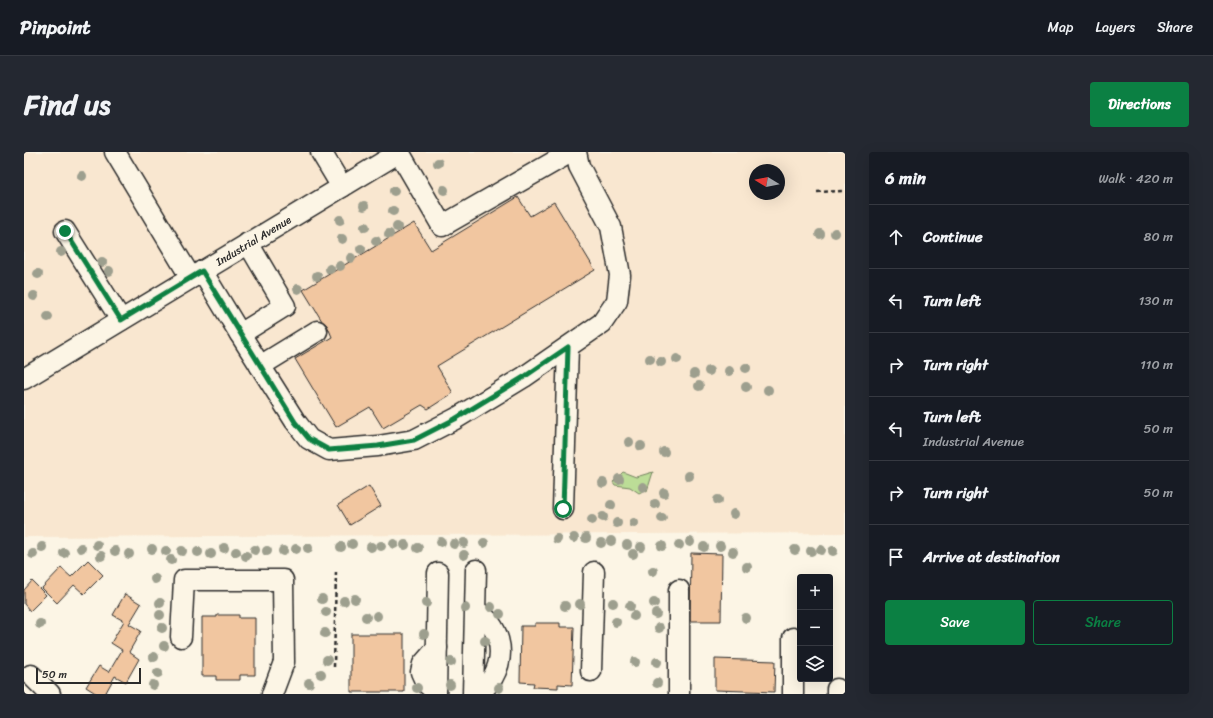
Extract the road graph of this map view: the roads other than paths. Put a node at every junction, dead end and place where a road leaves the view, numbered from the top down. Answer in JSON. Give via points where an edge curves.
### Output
{"nodes":[{"id":1,"x":115,"y":152,"type":"edge"},
{"id":2,"x":321,"y":152,"type":"edge"},
{"id":3,"x":399,"y":152,"type":"edge"},
{"id":4,"x":571,"y":152,"type":"edge"},
{"id":5,"x":576,"y":152,"type":"edge"},
{"id":6,"x":342,"y":187,"type":"junction"},
{"id":7,"x":65,"y":231,"type":"dead end"},
{"id":8,"x":248,"y":243,"type":"junction"},
{"id":9,"x":197,"y":274,"type":"junction"},
{"id":10,"x":121,"y":320,"type":"junction"},
{"id":11,"x":317,"y":331,"type":"dead end"},
{"id":12,"x":240,"y":334,"type":"junction"},
{"id":13,"x":568,"y":347,"type":"junction"},
{"id":14,"x":260,"y":366,"type":"junction"},
{"id":15,"x":24,"y":378,"type":"edge"},
{"id":16,"x":563,"y":509,"type":"dead end"},
{"id":17,"x":476,"y":570,"type":"dead end"},
{"id":18,"x":594,"y":572,"type":"dead end"},
{"id":19,"x":438,"y":573,"type":"dead end"},
{"id":20,"x":679,"y":590,"type":"dead end"},
{"id":21,"x":475,"y":610,"type":"junction"},
{"id":22,"x":181,"y":638,"type":"dead end"},
{"id":23,"x":793,"y":638,"type":"dead end"},
{"id":24,"x":591,"y":671,"type":"dead end"},
{"id":25,"x":31,"y":675,"type":"dead end"},
{"id":26,"x":436,"y":693,"type":"edge"},
{"id":27,"x":50,"y":694,"type":"edge"},
{"id":28,"x":272,"y":694,"type":"edge"},
{"id":29,"x":473,"y":694,"type":"edge"},
{"id":30,"x":480,"y":694,"type":"edge"},
{"id":31,"x":679,"y":694,"type":"edge"},
{"id":32,"x":793,"y":694,"type":"edge"}],
"edges":[{"from":1,"to":9,"type":"street"},
{"from":2,"to":6,"type":"street"},
{"from":3,"to":4,"type":"street","via":[[442,226]]},
{"from":3,"to":6,"type":"street","name":"Industrial Avenue"},
{"from":5,"to":13,"type":"street","via":[[579,166],[611,227],[620,275],[618,301],[602,323]]},
{"from":6,"to":8,"type":"street","name":"Industrial Avenue"},
{"from":7,"to":10,"type":"street"},
{"from":8,"to":9,"type":"street","name":"Industrial Avenue"},
{"from":8,"to":12,"type":"street","via":[[286,306]]},
{"from":9,"to":10,"type":"street","name":"Industrial Avenue"},
{"from":9,"to":12,"type":"street"},
{"from":10,"to":15,"type":"street","name":"Industrial Avenue"},
{"from":11,"to":14,"type":"street"},
{"from":12,"to":14,"type":"street"},
{"from":13,"to":14,"type":"street","via":[[455,419],[414,440],[329,450],[309,439],[295,422]]},
{"from":13,"to":16,"type":"street"},
{"from":17,"to":21,"type":"street"},
{"from":18,"to":24,"type":"street"},
{"from":19,"to":26,"type":"street"},
{"from":20,"to":31,"type":"street"},
{"from":21,"to":29,"type":"street"},
{"from":21,"to":30,"type":"street","via":[[486,618],[495,631],[500,641],[501,653],[493,677]]},
{"from":22,"to":28,"type":"street","via":[[184,580],[283,580],[284,662]]},
{"from":23,"to":32,"type":"street"},
{"from":25,"to":27,"type":"street"}]}
